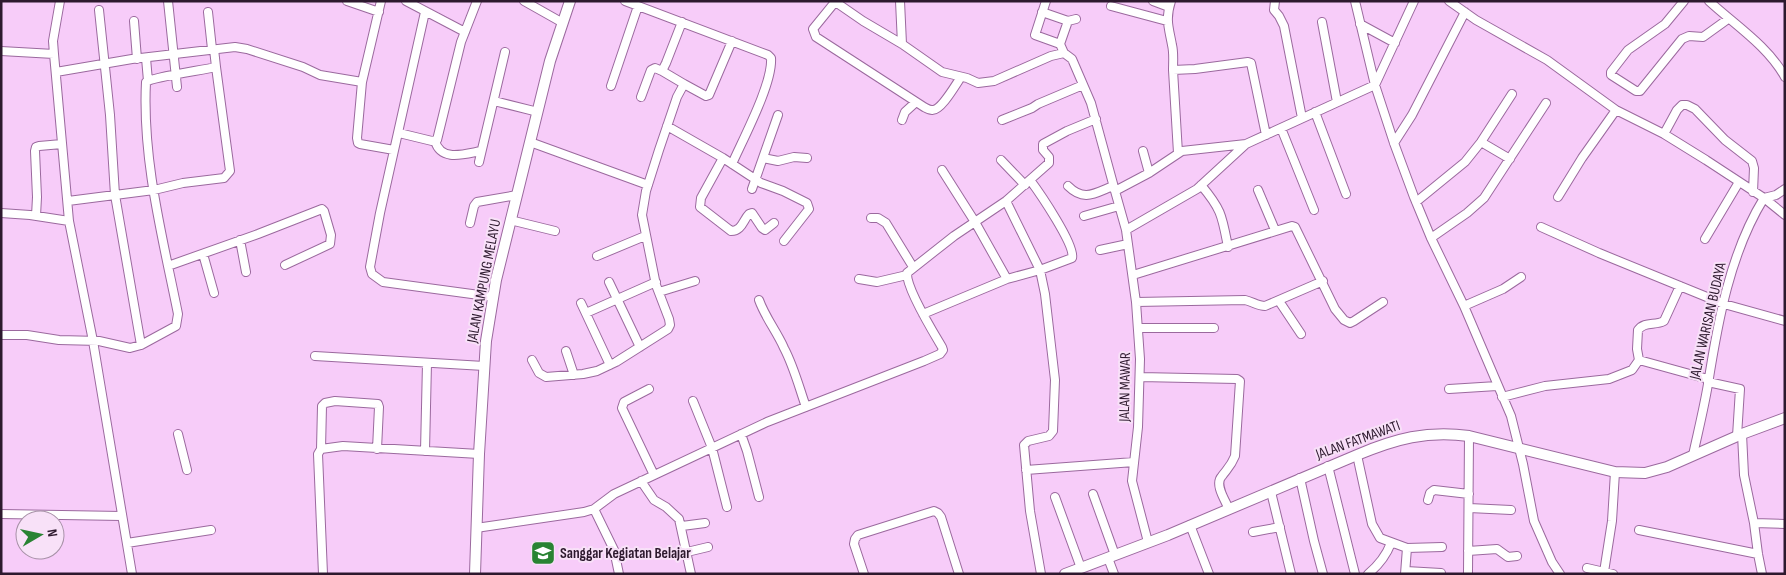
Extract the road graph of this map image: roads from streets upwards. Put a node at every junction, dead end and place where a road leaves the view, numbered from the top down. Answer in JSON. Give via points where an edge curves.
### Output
{"nodes":[{"id":1,"x":60,"y":1,"type":"edge"},
{"id":2,"x":168,"y":1,"type":"edge"},
{"id":3,"x":347,"y":1,"type":"edge"},
{"id":4,"x":381,"y":1,"type":"edge"},
{"id":5,"x":406,"y":1,"type":"edge"},
{"id":6,"x":477,"y":1,"type":"edge"},
{"id":7,"x":524,"y":1,"type":"edge"},
{"id":8,"x":570,"y":1,"type":"edge"},
{"id":9,"x":625,"y":1,"type":"edge"},
{"id":10,"x":835,"y":1,"type":"edge"},
{"id":11,"x":900,"y":1,"type":"edge"},
{"id":12,"x":1046,"y":1,"type":"edge"},
{"id":13,"x":1153,"y":1,"type":"edge"},
{"id":14,"x":1275,"y":1,"type":"edge"},
{"id":15,"x":1355,"y":1,"type":"edge"},
{"id":16,"x":1414,"y":1,"type":"edge"},
{"id":17,"x":1449,"y":1,"type":"edge"},
{"id":18,"x":1684,"y":1,"type":"edge"},
{"id":19,"x":1709,"y":1,"type":"edge"},
{"id":20,"x":1170,"y":4,"type":"edge"},
{"id":21,"x":638,"y":6,"type":"junction"},
{"id":22,"x":1111,"y":6,"type":"dead end"},
{"id":23,"x":99,"y":10,"type":"dead end"},
{"id":24,"x":208,"y":12,"type":"dead end"},
{"id":25,"x":379,"y":12,"type":"junction"},
{"id":26,"x":425,"y":12,"type":"junction"},
{"id":27,"x":1042,"y":12,"type":"junction"},
{"id":28,"x":1465,"y":12,"type":"junction"},
{"id":29,"x":1076,"y":19,"type":"dead end"},
{"id":30,"x":1728,"y":19,"type":"junction"},
{"id":31,"x":134,"y":21,"type":"dead end"},
{"id":32,"x":1068,"y":21,"type":"junction"},
{"id":33,"x":563,"y":22,"type":"junction"},
{"id":34,"x":682,"y":22,"type":"junction"},
{"id":35,"x":1167,"y":22,"type":"junction"},
{"id":36,"x":1322,"y":22,"type":"dead end"},
{"id":37,"x":1360,"y":24,"type":"junction"},
{"id":38,"x":465,"y":32,"type":"junction"},
{"id":39,"x":732,"y":41,"type":"junction"},
{"id":40,"x":1395,"y":43,"type":"junction"},
{"id":41,"x":902,"y":44,"type":"junction"},
{"id":42,"x":1060,"y":44,"type":"junction"},
{"id":43,"x":213,"y":49,"type":"junction"},
{"id":44,"x":1,"y":51,"type":"edge"},
{"id":45,"x":506,"y":52,"type":"dead end"},
{"id":46,"x":1064,"y":53,"type":"junction"},
{"id":47,"x":54,"y":54,"type":"junction"},
{"id":48,"x":174,"y":55,"type":"junction"},
{"id":49,"x":142,"y":58,"type":"junction"},
{"id":50,"x":104,"y":64,"type":"junction"},
{"id":51,"x":216,"y":67,"type":"junction"},
{"id":52,"x":1173,"y":70,"type":"junction"},
{"id":53,"x":662,"y":71,"type":"junction"},
{"id":54,"x":56,"y":72,"type":"junction"},
{"id":55,"x":176,"y":76,"type":"junction"},
{"id":56,"x":961,"y":77,"type":"junction"},
{"id":57,"x":1785,"y":77,"type":"edge"},
{"id":58,"x":148,"y":81,"type":"junction"},
{"id":59,"x":362,"y":82,"type":"junction"},
{"id":60,"x":684,"y":84,"type":"junction"},
{"id":61,"x":1083,"y":85,"type":"junction"},
{"id":62,"x":1375,"y":85,"type":"junction"},
{"id":63,"x":177,"y":86,"type":"dead end"},
{"id":64,"x":610,"y":86,"type":"dead end"},
{"id":65,"x":1512,"y":94,"type":"dead end"},
{"id":66,"x":641,"y":97,"type":"dead end"},
{"id":67,"x":494,"y":101,"type":"junction"},
{"id":68,"x":916,"y":102,"type":"junction"},
{"id":69,"x":1337,"y":102,"type":"junction"},
{"id":70,"x":1546,"y":103,"type":"dead end"},
{"id":71,"x":1616,"y":110,"type":"junction"},
{"id":72,"x":538,"y":112,"type":"junction"},
{"id":73,"x":1315,"y":112,"type":"junction"},
{"id":74,"x":778,"y":115,"type":"dead end"},
{"id":75,"x":1302,"y":118,"type":"junction"},
{"id":76,"x":902,"y":120,"type":"dead end"},
{"id":77,"x":1002,"y":120,"type":"dead end"},
{"id":78,"x":1096,"y":120,"type":"junction"},
{"id":79,"x":668,"y":126,"type":"junction"},
{"id":80,"x":1281,"y":128,"type":"junction"},
{"id":81,"x":399,"y":133,"type":"junction"},
{"id":82,"x":1664,"y":134,"type":"junction"},
{"id":83,"x":1266,"y":135,"type":"junction"},
{"id":84,"x":435,"y":141,"type":"junction"},
{"id":85,"x":530,"y":142,"type":"junction"},
{"id":86,"x":1481,"y":142,"type":"junction"},
{"id":87,"x":1394,"y":143,"type":"junction"},
{"id":88,"x":62,"y":144,"type":"junction"},
{"id":89,"x":1246,"y":144,"type":"junction"},
{"id":90,"x":394,"y":150,"type":"junction"},
{"id":91,"x":1143,"y":151,"type":"dead end"},
{"id":92,"x":481,"y":152,"type":"junction"},
{"id":93,"x":1178,"y":153,"type":"junction"},
{"id":94,"x":723,"y":158,"type":"junction"},
{"id":95,"x":763,"y":158,"type":"junction"},
{"id":96,"x":807,"y":158,"type":"dead end"},
{"id":97,"x":1001,"y":160,"type":"dead end"},
{"id":98,"x":1510,"y":160,"type":"junction"},
{"id":99,"x":479,"y":162,"type":"dead end"},
{"id":100,"x":732,"y":164,"type":"junction"},
{"id":101,"x":942,"y":170,"type":"dead end"},
{"id":102,"x":1149,"y":173,"type":"junction"},
{"id":103,"x":755,"y":179,"type":"junction"},
{"id":104,"x":1028,"y":182,"type":"junction"},
{"id":105,"x":1739,"y":182,"type":"junction"},
{"id":106,"x":648,"y":185,"type":"junction"},
{"id":107,"x":1201,"y":185,"type":"junction"},
{"id":108,"x":1068,"y":186,"type":"dead end"},
{"id":109,"x":1114,"y":188,"type":"junction"},
{"id":110,"x":1785,"y":188,"type":"edge"},
{"id":111,"x":752,"y":189,"type":"dead end"},
{"id":112,"x":154,"y":190,"type":"junction"},
{"id":113,"x":1258,"y":190,"type":"dead end"},
{"id":114,"x":1753,"y":192,"type":"junction"},
{"id":115,"x":1346,"y":194,"type":"dead end"},
{"id":116,"x":115,"y":195,"type":"junction"},
{"id":117,"x":517,"y":195,"type":"junction"},
{"id":118,"x":1558,"y":197,"type":"dead end"},
{"id":119,"x":1764,"y":198,"type":"junction"},
{"id":120,"x":68,"y":201,"type":"junction"},
{"id":121,"x":1006,"y":201,"type":"junction"},
{"id":122,"x":1416,"y":202,"type":"junction"},
{"id":123,"x":1119,"y":206,"type":"junction"},
{"id":124,"x":1314,"y":210,"type":"dead end"},
{"id":125,"x":1,"y":213,"type":"edge"},
{"id":126,"x":1785,"y":215,"type":"edge"},
{"id":127,"x":36,"y":216,"type":"junction"},
{"id":128,"x":1084,"y":216,"type":"dead end"},
{"id":129,"x":871,"y":218,"type":"dead end"},
{"id":130,"x":510,"y":220,"type":"junction"},
{"id":131,"x":69,"y":221,"type":"junction"},
{"id":132,"x":975,"y":222,"type":"junction"},
{"id":133,"x":470,"y":223,"type":"dead end"},
{"id":134,"x":774,"y":223,"type":"dead end"},
{"id":135,"x":1541,"y":227,"type":"dead end"},
{"id":136,"x":1126,"y":230,"type":"junction"},
{"id":137,"x":1275,"y":230,"type":"junction"},
{"id":138,"x":556,"y":231,"type":"dead end"},
{"id":139,"x":646,"y":236,"type":"junction"},
{"id":140,"x":1431,"y":238,"type":"junction"},
{"id":141,"x":1705,"y":239,"type":"dead end"},
{"id":142,"x":240,"y":240,"type":"junction"},
{"id":143,"x":784,"y":241,"type":"dead end"},
{"id":144,"x":1128,"y":244,"type":"junction"},
{"id":145,"x":1228,"y":247,"type":"junction"},
{"id":146,"x":1100,"y":250,"type":"dead end"},
{"id":147,"x":202,"y":254,"type":"junction"},
{"id":148,"x":597,"y":256,"type":"dead end"},
{"id":149,"x":285,"y":265,"type":"dead end"},
{"id":150,"x":168,"y":266,"type":"junction"},
{"id":151,"x":913,"y":267,"type":"junction"},
{"id":152,"x":1040,"y":270,"type":"junction"},
{"id":153,"x":246,"y":272,"type":"dead end"},
{"id":154,"x":907,"y":275,"type":"junction"},
{"id":155,"x":1132,"y":275,"type":"junction"},
{"id":156,"x":1521,"y":277,"type":"dead end"},
{"id":157,"x":859,"y":279,"type":"dead end"},
{"id":158,"x":1007,"y":279,"type":"junction"},
{"id":159,"x":695,"y":281,"type":"dead end"},
{"id":160,"x":1323,"y":281,"type":"junction"},
{"id":161,"x":610,"y":282,"type":"dead end"},
{"id":162,"x":656,"y":282,"type":"junction"},
{"id":163,"x":1680,"y":286,"type":"junction"},
{"id":164,"x":659,"y":292,"type":"junction"},
{"id":165,"x":214,"y":293,"type":"dead end"},
{"id":166,"x":494,"y":297,"type":"junction"},
{"id":167,"x":618,"y":299,"type":"junction"},
{"id":168,"x":759,"y":300,"type":"dead end"},
{"id":169,"x":1279,"y":301,"type":"junction"},
{"id":170,"x":1136,"y":302,"type":"junction"},
{"id":171,"x":1383,"y":302,"type":"dead end"},
{"id":172,"x":581,"y":303,"type":"dead end"},
{"id":173,"x":1724,"y":304,"type":"junction"},
{"id":174,"x":1464,"y":306,"type":"junction"},
{"id":175,"x":586,"y":313,"type":"junction"},
{"id":176,"x":923,"y":314,"type":"junction"},
{"id":177,"x":1785,"y":321,"type":"edge"},
{"id":178,"x":1138,"y":328,"type":"junction"},
{"id":179,"x":1214,"y":328,"type":"dead end"},
{"id":180,"x":1301,"y":334,"type":"dead end"},
{"id":181,"x":1,"y":335,"type":"edge"},
{"id":182,"x":93,"y":341,"type":"junction"},
{"id":183,"x":141,"y":344,"type":"junction"},
{"id":184,"x":640,"y":347,"type":"junction"},
{"id":185,"x":566,"y":351,"type":"dead end"},
{"id":186,"x":315,"y":356,"type":"dead end"},
{"id":187,"x":532,"y":360,"type":"dead end"},
{"id":188,"x":1639,"y":360,"type":"junction"},
{"id":189,"x":426,"y":363,"type":"junction"},
{"id":190,"x":610,"y":365,"type":"junction"},
{"id":191,"x":484,"y":366,"type":"junction"},
{"id":192,"x":574,"y":375,"type":"junction"},
{"id":193,"x":1140,"y":377,"type":"junction"},
{"id":194,"x":1708,"y":380,"type":"junction"},
{"id":195,"x":1497,"y":386,"type":"junction"},
{"id":196,"x":649,"y":389,"type":"dead end"},
{"id":197,"x":1449,"y":389,"type":"dead end"},
{"id":198,"x":1502,"y":398,"type":"junction"},
{"id":199,"x":693,"y":401,"type":"dead end"},
{"id":200,"x":806,"y":407,"type":"junction"},
{"id":201,"x":1785,"y":418,"type":"edge"},
{"id":202,"x":178,"y":434,"type":"dead end"},
{"id":203,"x":741,"y":434,"type":"junction"},
{"id":204,"x":1739,"y":435,"type":"junction"},
{"id":205,"x":1469,"y":436,"type":"junction"},
{"id":206,"x":712,"y":448,"type":"junction"},
{"id":207,"x":1520,"y":448,"type":"junction"},
{"id":208,"x":321,"y":449,"type":"junction"},
{"id":209,"x":377,"y":449,"type":"junction"},
{"id":210,"x":425,"y":451,"type":"junction"},
{"id":211,"x":479,"y":454,"type":"junction"},
{"id":212,"x":1357,"y":454,"type":"junction"},
{"id":213,"x":1692,"y":455,"type":"junction"},
{"id":214,"x":1134,"y":462,"type":"junction"},
{"id":215,"x":1328,"y":466,"type":"junction"},
{"id":216,"x":187,"y":470,"type":"dead end"},
{"id":217,"x":1026,"y":470,"type":"junction"},
{"id":218,"x":1615,"y":472,"type":"junction"},
{"id":219,"x":654,"y":475,"type":"junction"},
{"id":220,"x":1300,"y":478,"type":"junction"},
{"id":221,"x":641,"y":482,"type":"junction"},
{"id":222,"x":1270,"y":492,"type":"junction"},
{"id":223,"x":1093,"y":494,"type":"dead end"},
{"id":224,"x":1469,"y":494,"type":"junction"},
{"id":225,"x":759,"y":497,"type":"dead end"},
{"id":226,"x":1055,"y":497,"type":"dead end"},
{"id":227,"x":1428,"y":500,"type":"dead end"},
{"id":228,"x":727,"y":507,"type":"dead end"},
{"id":229,"x":1469,"y":508,"type":"junction"},
{"id":230,"x":594,"y":509,"type":"junction"},
{"id":231,"x":1229,"y":509,"type":"junction"},
{"id":232,"x":1511,"y":510,"type":"dead end"},
{"id":233,"x":1,"y":514,"type":"edge"},
{"id":234,"x":122,"y":516,"type":"junction"},
{"id":235,"x":705,"y":523,"type":"dead end"},
{"id":236,"x":1754,"y":523,"type":"junction"},
{"id":237,"x":1785,"y":524,"type":"edge"},
{"id":238,"x":1190,"y":525,"type":"junction"},
{"id":239,"x":682,"y":526,"type":"junction"},
{"id":240,"x":1280,"y":527,"type":"junction"},
{"id":241,"x":476,"y":528,"type":"junction"},
{"id":242,"x":211,"y":530,"type":"dead end"},
{"id":243,"x":1639,"y":530,"type":"dead end"},
{"id":244,"x":1253,"y":532,"type":"dead end"},
{"id":245,"x":1148,"y":542,"type":"junction"},
{"id":246,"x":127,"y":543,"type":"junction"},
{"id":247,"x":1391,"y":543,"type":"junction"},
{"id":248,"x":708,"y":547,"type":"dead end"},
{"id":249,"x":1442,"y":547,"type":"dead end"},
{"id":250,"x":1407,"y":548,"type":"junction"},
{"id":251,"x":1468,"y":551,"type":"junction"},
{"id":252,"x":687,"y":552,"type":"junction"},
{"id":253,"x":1758,"y":554,"type":"junction"},
{"id":254,"x":1517,"y":556,"type":"dead end"},
{"id":255,"x":1111,"y":557,"type":"junction"},
{"id":256,"x":1082,"y":568,"type":"junction"},
{"id":257,"x":1587,"y":568,"type":"dead end"},
{"id":258,"x":1405,"y":572,"type":"edge"},
{"id":259,"x":1604,"y":572,"type":"junction"},
{"id":260,"x":132,"y":574,"type":"edge"},
{"id":261,"x":323,"y":574,"type":"edge"},
{"id":262,"x":475,"y":574,"type":"edge"},
{"id":263,"x":619,"y":574,"type":"edge"},
{"id":264,"x":691,"y":574,"type":"edge"},
{"id":265,"x":864,"y":574,"type":"edge"},
{"id":266,"x":959,"y":574,"type":"edge"},
{"id":267,"x":1041,"y":574,"type":"edge"},
{"id":268,"x":1065,"y":574,"type":"edge"},
{"id":269,"x":1114,"y":574,"type":"edge"},
{"id":270,"x":1209,"y":574,"type":"edge"},
{"id":271,"x":1291,"y":574,"type":"edge"},
{"id":272,"x":1323,"y":574,"type":"edge"},
{"id":273,"x":1355,"y":574,"type":"edge"},
{"id":274,"x":1368,"y":574,"type":"edge"},
{"id":275,"x":1441,"y":574,"type":"edge"},
{"id":276,"x":1468,"y":574,"type":"edge"},
{"id":277,"x":1560,"y":574,"type":"edge"},
{"id":278,"x":1613,"y":574,"type":"edge"},
{"id":279,"x":1762,"y":574,"type":"edge"}],
"edges":[{"from":1,"to":47,"type":"street"},
{"from":2,"to":48,"type":"street"},
{"from":3,"to":25,"type":"street"},
{"from":4,"to":25,"type":"street"},
{"from":5,"to":26,"type":"street"},
{"from":6,"to":38,"type":"street"},
{"from":7,"to":33,"type":"street"},
{"from":8,"to":33,"type":"street","name":"JALAN KAMPUNG MELAYU"},
{"from":9,"to":21,"type":"street"},
{"from":10,"to":41,"type":"street"},
{"from":10,"to":68,"type":"street","via":[[813,29],[816,38]]},
{"from":11,"to":41,"type":"street"},
{"from":12,"to":27,"type":"street"},
{"from":13,"to":20,"type":"street"},
{"from":14,"to":75,"type":"street","via":[[1274,10],[1284,26]]},
{"from":15,"to":37,"type":"street"},
{"from":16,"to":40,"type":"street"},
{"from":17,"to":28,"type":"street"},
{"from":18,"to":30,"type":"street","via":[[1665,24],[1628,50],[1611,76],[1640,91],[1682,39],[1702,37]]},
{"from":19,"to":30,"type":"street"},
{"from":20,"to":35,"type":"street"},
{"from":21,"to":34,"type":"street"},
{"from":21,"to":64,"type":"street"},
{"from":22,"to":35,"type":"street"},
{"from":23,"to":50,"type":"street"},
{"from":24,"to":43,"type":"street"},
{"from":25,"to":59,"type":"street"},
{"from":26,"to":38,"type":"street"},
{"from":26,"to":81,"type":"street"},
{"from":27,"to":32,"type":"street"},
{"from":27,"to":42,"type":"street","via":[[1035,35]]},
{"from":28,"to":71,"type":"street","via":[[1547,60]]},
{"from":28,"to":87,"type":"street"},
{"from":29,"to":32,"type":"street"},
{"from":30,"to":57,"type":"street","via":[[1768,53]]},
{"from":31,"to":49,"type":"street"},
{"from":32,"to":42,"type":"street"},
{"from":33,"to":72,"type":"street","name":"JALAN KAMPUNG MELAYU"},
{"from":34,"to":39,"type":"street"},
{"from":34,"to":53,"type":"street"},
{"from":35,"to":52,"type":"street"},
{"from":36,"to":69,"type":"street"},
{"from":37,"to":40,"type":"street"},
{"from":37,"to":62,"type":"street"},
{"from":38,"to":84,"type":"street"},
{"from":39,"to":60,"type":"street","via":[[709,95]]},
{"from":39,"to":100,"type":"street","via":[[771,58],[764,92]]},
{"from":40,"to":62,"type":"street"},
{"from":41,"to":56,"type":"street","via":[[942,72]]},
{"from":42,"to":46,"type":"street","name":"JALAN MAWAR"},
{"from":43,"to":48,"type":"street"},
{"from":43,"to":51,"type":"street"},
{"from":43,"to":59,"type":"street","via":[[247,49],[303,67],[320,76]]},
{"from":44,"to":47,"type":"street"},
{"from":45,"to":67,"type":"street"},
{"from":46,"to":56,"type":"street","via":[[988,83]]},
{"from":46,"to":61,"type":"street","name":"JALAN MAWAR","via":[[1072,59]]},
{"from":47,"to":54,"type":"street"},
{"from":48,"to":49,"type":"street"},
{"from":48,"to":55,"type":"street"},
{"from":49,"to":50,"type":"street"},
{"from":49,"to":58,"type":"street"},
{"from":50,"to":54,"type":"street"},
{"from":50,"to":116,"type":"street"},
{"from":51,"to":55,"type":"street"},
{"from":51,"to":112,"type":"street","via":[[230,171],[224,178]]},
{"from":52,"to":83,"type":"street","via":[[1251,63]]},
{"from":52,"to":93,"type":"street"},
{"from":53,"to":60,"type":"street"},
{"from":53,"to":66,"type":"street","via":[[651,70]]},
{"from":54,"to":88,"type":"street"},
{"from":55,"to":58,"type":"street"},
{"from":55,"to":63,"type":"street"},
{"from":56,"to":68,"type":"street","via":[[934,110]]},
{"from":58,"to":112,"type":"street","via":[[148,138]]},
{"from":59,"to":90,"type":"street","via":[[357,141]]},
{"from":60,"to":79,"type":"street"},
{"from":61,"to":77,"type":"street"},
{"from":61,"to":78,"type":"street","name":"JALAN MAWAR"},
{"from":62,"to":69,"type":"street"},
{"from":62,"to":87,"type":"street"},
{"from":65,"to":86,"type":"street"},
{"from":67,"to":72,"type":"street"},
{"from":67,"to":92,"type":"street"},
{"from":68,"to":76,"type":"street","via":[[905,112]]},
{"from":69,"to":73,"type":"street"},
{"from":70,"to":98,"type":"street"},
{"from":71,"to":82,"type":"street"},
{"from":71,"to":118,"type":"street"},
{"from":72,"to":85,"type":"street","name":"JALAN KAMPUNG MELAYU"},
{"from":73,"to":75,"type":"street"},
{"from":73,"to":115,"type":"street"},
{"from":74,"to":95,"type":"street"},
{"from":75,"to":80,"type":"street"},
{"from":78,"to":104,"type":"street","via":[[1043,144],[1049,163]]},
{"from":78,"to":109,"type":"street","name":"JALAN MAWAR"},
{"from":79,"to":94,"type":"street"},
{"from":79,"to":106,"type":"street"},
{"from":80,"to":83,"type":"street"},
{"from":80,"to":124,"type":"street"},
{"from":81,"to":84,"type":"street"},
{"from":81,"to":90,"type":"street"},
{"from":82,"to":105,"type":"street"},
{"from":82,"to":114,"type":"street","via":[[1682,105],[1695,108],[1725,140],[1752,161]]},
{"from":83,"to":89,"type":"street"},
{"from":84,"to":92,"type":"street","via":[[438,150],[446,155]]},
{"from":85,"to":106,"type":"street"},
{"from":85,"to":117,"type":"street","name":"JALAN KAMPUNG MELAYU"},
{"from":86,"to":98,"type":"street"},
{"from":86,"to":122,"type":"street","via":[[1466,162]]},
{"from":87,"to":122,"type":"street"},
{"from":88,"to":120,"type":"street"},
{"from":88,"to":127,"type":"street","via":[[39,146],[35,151]]},
{"from":89,"to":93,"type":"street"},
{"from":89,"to":107,"type":"street"},
{"from":90,"to":166,"type":"street","via":[[370,267],[372,274],[383,282]]},
{"from":91,"to":102,"type":"street"},
{"from":92,"to":99,"type":"street"},
{"from":93,"to":102,"type":"street"},
{"from":94,"to":100,"type":"street"},
{"from":94,"to":134,"type":"street","via":[[701,198],[700,207],[732,232],[740,228],[749,214],[765,230]]},
{"from":95,"to":96,"type":"street","via":[[778,161]]},
{"from":95,"to":103,"type":"street"},
{"from":97,"to":104,"type":"street"},
{"from":98,"to":140,"type":"street","via":[[1484,198]]},
{"from":100,"to":103,"type":"street"},
{"from":101,"to":132,"type":"street"},
{"from":102,"to":109,"type":"street"},
{"from":103,"to":111,"type":"street"},
{"from":103,"to":143,"type":"street","via":[[809,205]]},
{"from":104,"to":121,"type":"street"},
{"from":104,"to":152,"type":"street","via":[[1046,202],[1073,254],[1070,259]]},
{"from":105,"to":114,"type":"street"},
{"from":105,"to":141,"type":"street"},
{"from":106,"to":139,"type":"street","via":[[642,215]]},
{"from":107,"to":136,"type":"street"},
{"from":107,"to":145,"type":"street","via":[[1222,215]]},
{"from":108,"to":109,"type":"street","via":[[1074,192],[1087,196]]},
{"from":109,"to":123,"type":"street","name":"JALAN MAWAR"},
{"from":110,"to":119,"type":"street"},
{"from":112,"to":116,"type":"street"},
{"from":112,"to":150,"type":"street"},
{"from":113,"to":137,"type":"street"},
{"from":114,"to":119,"type":"street"},
{"from":116,"to":120,"type":"street"},
{"from":116,"to":183,"type":"street"},
{"from":117,"to":130,"type":"street","name":"JALAN KAMPUNG MELAYU"},
{"from":117,"to":133,"type":"street","via":[[477,202]]},
{"from":119,"to":126,"type":"street"},
{"from":119,"to":173,"type":"street","name":"JALAN WARISAN BUDAYA","via":[[1742,241]]},
{"from":120,"to":131,"type":"street"},
{"from":121,"to":132,"type":"street"},
{"from":121,"to":152,"type":"street"},
{"from":122,"to":140,"type":"street"},
{"from":123,"to":128,"type":"street"},
{"from":123,"to":136,"type":"street","name":"JALAN MAWAR"},
{"from":125,"to":127,"type":"street"},
{"from":127,"to":131,"type":"street"},
{"from":129,"to":151,"type":"street","via":[[886,223]]},
{"from":130,"to":138,"type":"street"},
{"from":130,"to":166,"type":"street","name":"JALAN KAMPUNG MELAYU"},
{"from":131,"to":182,"type":"street"},
{"from":132,"to":151,"type":"street"},
{"from":132,"to":158,"type":"street"},
{"from":135,"to":163,"type":"street"},
{"from":136,"to":144,"type":"street","name":"JALAN MAWAR"},
{"from":137,"to":145,"type":"street"},
{"from":137,"to":160,"type":"street","via":[[1295,227]]},
{"from":139,"to":148,"type":"street"},
{"from":139,"to":162,"type":"street"},
{"from":140,"to":174,"type":"street"},
{"from":142,"to":147,"type":"street"},
{"from":142,"to":149,"type":"street","via":[[322,209],[331,235],[330,244]]},
{"from":142,"to":153,"type":"street"},
{"from":144,"to":146,"type":"street"},
{"from":144,"to":155,"type":"street","name":"JALAN MAWAR"},
{"from":145,"to":155,"type":"street"},
{"from":147,"to":150,"type":"street"},
{"from":147,"to":165,"type":"street"},
{"from":150,"to":183,"type":"street","via":[[178,322]]},
{"from":151,"to":154,"type":"street"},
{"from":152,"to":158,"type":"street"},
{"from":152,"to":217,"type":"street","via":[[1056,380],[1053,431],[1049,436],[1024,443]]},
{"from":154,"to":157,"type":"street","via":[[877,282]]},
{"from":154,"to":176,"type":"street"},
{"from":155,"to":170,"type":"street","name":"JALAN MAWAR"},
{"from":156,"to":174,"type":"street"},
{"from":158,"to":176,"type":"street"},
{"from":159,"to":164,"type":"street"},
{"from":160,"to":169,"type":"street"},
{"from":160,"to":171,"type":"street","via":[[1335,309],[1347,322],[1354,321]]},
{"from":161,"to":167,"type":"street"},
{"from":162,"to":164,"type":"street"},
{"from":162,"to":167,"type":"street"},
{"from":163,"to":173,"type":"street"},
{"from":163,"to":188,"type":"street","via":[[1664,321],[1645,324],[1638,330]]},
{"from":164,"to":184,"type":"street","via":[[670,325]]},
{"from":166,"to":191,"type":"street","name":"JALAN KAMPUNG MELAYU"},
{"from":167,"to":175,"type":"street"},
{"from":167,"to":184,"type":"street"},
{"from":168,"to":200,"type":"street","via":[[792,364]]},
{"from":169,"to":170,"type":"street","via":[[1260,306],[1245,300]]},
{"from":169,"to":180,"type":"street"},
{"from":170,"to":178,"type":"street","name":"JALAN MAWAR"},
{"from":172,"to":175,"type":"street"},
{"from":173,"to":177,"type":"street"},
{"from":173,"to":194,"type":"street","name":"JALAN WARISAN BUDAYA"},
{"from":174,"to":195,"type":"street"},
{"from":175,"to":190,"type":"street"},
{"from":176,"to":200,"type":"street","via":[[942,347],[940,354]]},
{"from":178,"to":179,"type":"street"},
{"from":178,"to":193,"type":"street","name":"JALAN MAWAR"},
{"from":181,"to":182,"type":"street"},
{"from":182,"to":183,"type":"street","via":[[130,348]]},
{"from":182,"to":234,"type":"street"},
{"from":184,"to":190,"type":"street"},
{"from":185,"to":192,"type":"street"},
{"from":186,"to":189,"type":"street"},
{"from":187,"to":192,"type":"street","via":[[542,375]]},
{"from":188,"to":194,"type":"street"},
{"from":188,"to":198,"type":"street","via":[[1632,370],[1609,379],[1545,386]]},
{"from":189,"to":191,"type":"street"},
{"from":189,"to":210,"type":"street"},
{"from":190,"to":192,"type":"street"},
{"from":191,"to":211,"type":"street","name":"JALAN KAMPUNG MELAYU"},
{"from":193,"to":214,"type":"street","name":"JALAN MAWAR"},
{"from":193,"to":231,"type":"street","via":[[1240,381],[1235,456],[1219,481]]},
{"from":194,"to":204,"type":"street","via":[[1740,389]]},
{"from":194,"to":213,"type":"street","name":"JALAN WARISAN BUDAYA"},
{"from":195,"to":197,"type":"street"},
{"from":195,"to":198,"type":"street"},
{"from":196,"to":219,"type":"street","via":[[624,402],[622,408]]},
{"from":198,"to":207,"type":"street"},
{"from":199,"to":206,"type":"street"},
{"from":200,"to":203,"type":"street"},
{"from":201,"to":204,"type":"street","name":"JALAN FATMAWATI"},
{"from":202,"to":216,"type":"street"},
{"from":203,"to":206,"type":"street"},
{"from":203,"to":225,"type":"street"},
{"from":204,"to":213,"type":"street","name":"JALAN FATMAWATI"},
{"from":204,"to":236,"type":"street"},
{"from":205,"to":207,"type":"street","name":"JALAN FATMAWATI"},
{"from":205,"to":212,"type":"street","name":"JALAN FATMAWATI","via":[[1433,434],[1411,437]]},
{"from":205,"to":224,"type":"street"},
{"from":206,"to":219,"type":"street"},
{"from":206,"to":228,"type":"street"},
{"from":207,"to":218,"type":"street","name":"JALAN FATMAWATI"},
{"from":207,"to":277,"type":"street","via":[[1534,521]]},
{"from":208,"to":209,"type":"street","via":[[343,446]]},
{"from":208,"to":209,"type":"street","via":[[322,406],[324,402],[335,401],[378,404]]},
{"from":208,"to":261,"type":"street","via":[[318,454]]},
{"from":209,"to":210,"type":"street"},
{"from":210,"to":211,"type":"street"},
{"from":211,"to":241,"type":"street","name":"JALAN KAMPUNG MELAYU"},
{"from":212,"to":215,"type":"street","name":"JALAN FATMAWATI"},
{"from":212,"to":247,"type":"street","via":[[1374,529],[1380,538]]},
{"from":213,"to":218,"type":"street","name":"JALAN FATMAWATI","via":[[1645,473]]},
{"from":214,"to":217,"type":"street"},
{"from":214,"to":245,"type":"street","name":"JALAN MAWAR","via":[[1132,481]]},
{"from":215,"to":220,"type":"street","name":"JALAN FATMAWATI"},
{"from":215,"to":273,"type":"street"},
{"from":217,"to":267,"type":"street"},
{"from":218,"to":259,"type":"street"},
{"from":219,"to":221,"type":"street"},
{"from":220,"to":222,"type":"street","name":"JALAN FATMAWATI"},
{"from":220,"to":272,"type":"street"},
{"from":221,"to":230,"type":"street","via":[[614,494]]},
{"from":221,"to":239,"type":"street","via":[[654,500],[672,511]]},
{"from":222,"to":231,"type":"street","name":"JALAN FATMAWATI"},
{"from":222,"to":240,"type":"street"},
{"from":223,"to":255,"type":"street"},
{"from":224,"to":227,"type":"street","via":[[1434,490]]},
{"from":224,"to":229,"type":"street"},
{"from":226,"to":256,"type":"street"},
{"from":229,"to":232,"type":"street"},
{"from":229,"to":251,"type":"street"},
{"from":230,"to":241,"type":"street"},
{"from":230,"to":263,"type":"street","via":[[614,550]]},
{"from":231,"to":238,"type":"street","name":"JALAN FATMAWATI"},
{"from":233,"to":234,"type":"street"},
{"from":234,"to":246,"type":"street"},
{"from":235,"to":239,"type":"street"},
{"from":236,"to":237,"type":"street"},
{"from":236,"to":253,"type":"street"},
{"from":238,"to":245,"type":"street","name":"JALAN FATMAWATI"},
{"from":238,"to":270,"type":"street"},
{"from":239,"to":252,"type":"street"},
{"from":240,"to":244,"type":"street"},
{"from":240,"to":271,"type":"street"},
{"from":241,"to":262,"type":"street","name":"JALAN KAMPUNG MELAYU"},
{"from":242,"to":246,"type":"street"},
{"from":243,"to":253,"type":"street"},
{"from":245,"to":255,"type":"street","name":"JALAN FATMAWATI"},
{"from":246,"to":260,"type":"street"},
{"from":247,"to":250,"type":"street"},
{"from":247,"to":274,"type":"street","via":[[1386,555]]},
{"from":248,"to":252,"type":"street"},
{"from":249,"to":250,"type":"street"},
{"from":250,"to":258,"type":"street"},
{"from":251,"to":254,"type":"street","via":[[1497,549],[1508,557]]},
{"from":251,"to":276,"type":"street"},
{"from":252,"to":264,"type":"street"},
{"from":253,"to":279,"type":"street"},
{"from":255,"to":256,"type":"street","name":"JALAN FATMAWATI"},
{"from":255,"to":269,"type":"street"},
{"from":256,"to":268,"type":"street","name":"JALAN FATMAWATI"},
{"from":257,"to":259,"type":"street"},
{"from":258,"to":275,"type":"street"},
{"from":259,"to":278,"type":"street"},
{"from":265,"to":266,"type":"street","via":[[854,544],[858,536],[934,511],[941,517]]}]}
